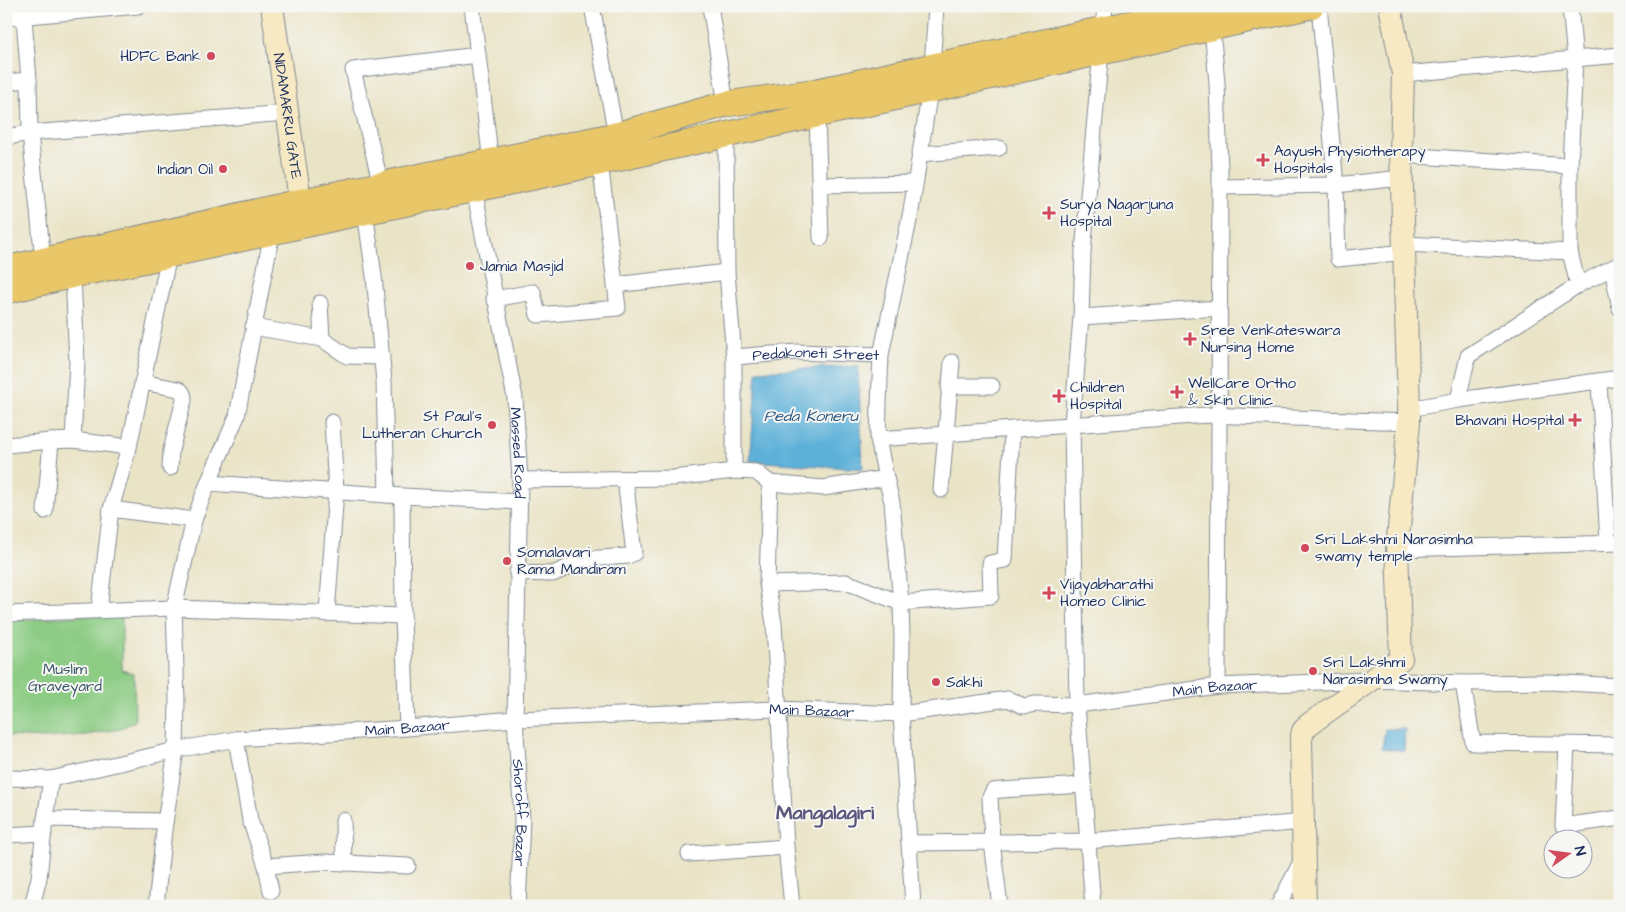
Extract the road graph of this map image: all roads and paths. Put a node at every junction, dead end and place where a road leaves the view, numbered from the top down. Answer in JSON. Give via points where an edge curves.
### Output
{"nodes":[{"id":1,"x":138,"y":6,"type":"edge"},
{"id":2,"x":272,"y":6,"type":"edge"},
{"id":3,"x":472,"y":6,"type":"edge"},
{"id":4,"x":592,"y":6,"type":"edge"},
{"id":5,"x":710,"y":6,"type":"edge"},
{"id":6,"x":936,"y":6,"type":"edge"},
{"id":7,"x":1311,"y":6,"type":"edge"},
{"id":8,"x":1319,"y":6,"type":"edge"},
{"id":9,"x":1390,"y":6,"type":"edge"},
{"id":10,"x":1570,"y":6,"type":"edge"},
{"id":11,"x":1282,"y":9,"type":"edge"},
{"id":12,"x":23,"y":11,"type":"edge"},
{"id":13,"x":1211,"y":17,"type":"edge"},
{"id":14,"x":6,"y":18,"type":"edge"},
{"id":15,"x":1103,"y":29,"type":"edge"},
{"id":16,"x":478,"y":55,"type":"junction"},
{"id":17,"x":1620,"y":55,"type":"edge"},
{"id":18,"x":1575,"y":59,"type":"junction"},
{"id":19,"x":1403,"y":74,"type":"junction"},
{"id":20,"x":931,"y":78,"type":"junction"},
{"id":21,"x":28,"y":80,"type":"junction"},
{"id":22,"x":6,"y":82,"type":"edge"},
{"id":23,"x":726,"y":104,"type":"junction"},
{"id":24,"x":287,"y":114,"type":"junction"},
{"id":25,"x":817,"y":114,"type":"junction"},
{"id":26,"x":30,"y":133,"type":"junction"},
{"id":27,"x":616,"y":135,"type":"junction"},
{"id":28,"x":726,"y":135,"type":"junction"},
{"id":29,"x":6,"y":137,"type":"edge"},
{"id":30,"x":999,"y":148,"type":"dead end"},
{"id":31,"x":919,"y":154,"type":"junction"},
{"id":32,"x":1401,"y":155,"type":"junction"},
{"id":33,"x":491,"y":162,"type":"junction"},
{"id":34,"x":600,"y":162,"type":"junction"},
{"id":35,"x":1570,"y":166,"type":"junction"},
{"id":36,"x":1402,"y":178,"type":"junction"},
{"id":37,"x":915,"y":183,"type":"junction"},
{"id":38,"x":381,"y":185,"type":"junction"},
{"id":39,"x":1336,"y":185,"type":"junction"},
{"id":40,"x":819,"y":186,"type":"junction"},
{"id":41,"x":1220,"y":187,"type":"junction"},
{"id":42,"x":474,"y":189,"type":"junction"},
{"id":43,"x":365,"y":211,"type":"junction"},
{"id":44,"x":302,"y":214,"type":"junction"},
{"id":45,"x":274,"y":220,"type":"junction"},
{"id":46,"x":821,"y":238,"type":"dead end"},
{"id":47,"x":1404,"y":248,"type":"junction"},
{"id":48,"x":1570,"y":252,"type":"junction"},
{"id":49,"x":169,"y":255,"type":"junction"},
{"id":50,"x":43,"y":260,"type":"junction"},
{"id":51,"x":1616,"y":266,"type":"edge"},
{"id":52,"x":6,"y":269,"type":"edge"},
{"id":53,"x":727,"y":272,"type":"junction"},
{"id":54,"x":73,"y":275,"type":"junction"},
{"id":55,"x":615,"y":285,"type":"junction"},
{"id":56,"x":1578,"y":285,"type":"junction"},
{"id":57,"x":6,"y":291,"type":"edge"},
{"id":58,"x":494,"y":299,"type":"junction"},
{"id":59,"x":320,"y":304,"type":"dead end"},
{"id":60,"x":1220,"y":308,"type":"junction"},
{"id":61,"x":1620,"y":308,"type":"edge"},
{"id":62,"x":1081,"y":317,"type":"junction"},
{"id":63,"x":253,"y":327,"type":"junction"},
{"id":64,"x":322,"y":339,"type":"junction"},
{"id":65,"x":881,"y":355,"type":"junction"},
{"id":66,"x":382,"y":357,"type":"junction"},
{"id":67,"x":734,"y":357,"type":"junction"},
{"id":68,"x":952,"y":362,"type":"dead end"},
{"id":69,"x":1620,"y":378,"type":"edge"},
{"id":70,"x":1599,"y":381,"type":"junction"},
{"id":71,"x":142,"y":382,"type":"junction"},
{"id":72,"x":949,"y":386,"type":"junction"},
{"id":73,"x":992,"y":386,"type":"dead end"},
{"id":74,"x":1458,"y":400,"type":"junction"},
{"id":75,"x":1220,"y":415,"type":"junction"},
{"id":76,"x":1409,"y":416,"type":"junction"},
{"id":77,"x":332,"y":422,"type":"dead end"},
{"id":78,"x":1072,"y":424,"type":"junction"},
{"id":79,"x":1012,"y":429,"type":"junction"},
{"id":80,"x":945,"y":434,"type":"junction"},
{"id":81,"x":878,"y":439,"type":"junction"},
{"id":82,"x":51,"y":440,"type":"junction"},
{"id":83,"x":73,"y":440,"type":"junction"},
{"id":84,"x":6,"y":445,"type":"edge"},
{"id":85,"x":129,"y":447,"type":"junction"},
{"id":86,"x":170,"y":468,"type":"dead end"},
{"id":87,"x":734,"y":471,"type":"junction"},
{"id":88,"x":886,"y":478,"type":"junction"},
{"id":89,"x":625,"y":479,"type":"junction"},
{"id":90,"x":520,"y":480,"type":"junction"},
{"id":91,"x":208,"y":483,"type":"junction"},
{"id":92,"x":770,"y":483,"type":"junction"},
{"id":93,"x":336,"y":490,"type":"junction"},
{"id":94,"x":941,"y":490,"type":"dead end"},
{"id":95,"x":394,"y":495,"type":"junction"},
{"id":96,"x":519,"y":502,"type":"junction"},
{"id":97,"x":111,"y":509,"type":"junction"},
{"id":98,"x":46,"y":511,"type":"dead end"},
{"id":99,"x":194,"y":520,"type":"junction"},
{"id":100,"x":1614,"y":543,"type":"edge"},
{"id":101,"x":1396,"y":549,"type":"junction"},
{"id":102,"x":517,"y":573,"type":"junction"},
{"id":103,"x":767,"y":584,"type":"junction"},
{"id":104,"x":901,"y":603,"type":"junction"},
{"id":105,"x":174,"y":608,"type":"junction"},
{"id":106,"x":99,"y":610,"type":"junction"},
{"id":107,"x":6,"y":614,"type":"edge"},
{"id":108,"x":327,"y":614,"type":"junction"},
{"id":109,"x":403,"y":616,"type":"junction"},
{"id":110,"x":1369,"y":680,"type":"junction"},
{"id":111,"x":1463,"y":683,"type":"junction"},
{"id":112,"x":1218,"y":686,"type":"junction"},
{"id":113,"x":1620,"y":686,"type":"edge"},
{"id":114,"x":1077,"y":705,"type":"junction"},
{"id":115,"x":778,"y":709,"type":"junction"},
{"id":116,"x":901,"y":714,"type":"junction"},
{"id":117,"x":515,"y":719,"type":"junction"},
{"id":118,"x":407,"y":728,"type":"junction"},
{"id":119,"x":236,"y":739,"type":"junction"},
{"id":120,"x":1567,"y":745,"type":"junction"},
{"id":121,"x":1620,"y":746,"type":"edge"},
{"id":122,"x":176,"y":750,"type":"junction"},
{"id":123,"x":6,"y":778,"type":"edge"},
{"id":124,"x":51,"y":779,"type":"junction"},
{"id":125,"x":1083,"y":786,"type":"junction"},
{"id":126,"x":1620,"y":818,"type":"edge"},
{"id":127,"x":343,"y":820,"type":"dead end"},
{"id":128,"x":165,"y":821,"type":"junction"},
{"id":129,"x":1302,"y":822,"type":"junction"},
{"id":130,"x":44,"y":826,"type":"junction"},
{"id":131,"x":6,"y":835,"type":"edge"},
{"id":132,"x":1088,"y":841,"type":"junction"},
{"id":133,"x":909,"y":842,"type":"junction"},
{"id":134,"x":992,"y":842,"type":"junction"},
{"id":135,"x":786,"y":847,"type":"junction"},
{"id":136,"x":689,"y":854,"type":"dead end"},
{"id":137,"x":1303,"y":857,"type":"junction"},
{"id":138,"x":344,"y":863,"type":"junction"},
{"id":139,"x":266,"y":866,"type":"junction"},
{"id":140,"x":408,"y":866,"type":"dead end"},
{"id":141,"x":271,"y":891,"type":"dead end"},
{"id":142,"x":32,"y":906,"type":"edge"},
{"id":143,"x":156,"y":906,"type":"edge"},
{"id":144,"x":518,"y":906,"type":"edge"},
{"id":145,"x":792,"y":906,"type":"edge"},
{"id":146,"x":913,"y":906,"type":"edge"},
{"id":147,"x":1000,"y":906,"type":"edge"},
{"id":148,"x":1093,"y":906,"type":"edge"},
{"id":149,"x":1278,"y":906,"type":"edge"},
{"id":150,"x":1304,"y":906,"type":"edge"}],
"edges":[{"from":1,"to":12,"type":"street"},
{"from":2,"to":24,"type":"street","name":"NIDAMARRU GATE"},
{"from":3,"to":16,"type":"street"},
{"from":4,"to":27,"type":"street"},
{"from":5,"to":23,"type":"street"},
{"from":6,"to":20,"type":"street","name":"Pedakoneti Street"},
{"from":7,"to":11,"type":"main road"},
{"from":8,"to":39,"type":"street"},
{"from":9,"to":19,"type":"street"},
{"from":10,"to":18,"type":"street"},
{"from":11,"to":13,"type":"main road"},
{"from":12,"to":14,"type":"street"},
{"from":12,"to":21,"type":"street"},
{"from":13,"to":15,"type":"main road"},
{"from":13,"to":41,"type":"street","via":[[1217,83]]},
{"from":15,"to":20,"type":"main road"},
{"from":15,"to":62,"type":"street","via":[[1083,252]]},
{"from":16,"to":33,"type":"street"},
{"from":16,"to":38,"type":"street","via":[[353,70]]},
{"from":17,"to":18,"type":"street"},
{"from":18,"to":19,"type":"street"},
{"from":18,"to":35,"type":"street"},
{"from":19,"to":32,"type":"street"},
{"from":20,"to":23,"type":"main road"},
{"from":20,"to":25,"type":"main road"},
{"from":20,"to":31,"type":"street","name":"Pedakoneti Street"},
{"from":21,"to":22,"type":"street"},
{"from":21,"to":26,"type":"street"},
{"from":23,"to":27,"type":"main road"},
{"from":24,"to":26,"type":"street"},
{"from":24,"to":44,"type":"street","name":"NIDAMARRU GATE"},
{"from":25,"to":28,"type":"main road"},
{"from":25,"to":40,"type":"street"},
{"from":26,"to":29,"type":"street"},
{"from":26,"to":50,"type":"street"},
{"from":27,"to":33,"type":"main road"},
{"from":28,"to":34,"type":"main road"},
{"from":28,"to":53,"type":"street","name":"Pedakoneti Street"},
{"from":30,"to":31,"type":"street"},
{"from":31,"to":37,"type":"street","name":"Pedakoneti Street"},
{"from":32,"to":35,"type":"street"},
{"from":32,"to":36,"type":"street"},
{"from":33,"to":38,"type":"main road"},
{"from":34,"to":42,"type":"main road"},
{"from":34,"to":55,"type":"street"},
{"from":35,"to":48,"type":"street"},
{"from":36,"to":39,"type":"street"},
{"from":36,"to":47,"type":"street"},
{"from":37,"to":40,"type":"street"},
{"from":37,"to":65,"type":"street","name":"Pedakoneti Street"},
{"from":38,"to":44,"type":"main road"},
{"from":39,"to":41,"type":"street"},
{"from":39,"to":47,"type":"street","via":[[1338,259]]},
{"from":40,"to":46,"type":"street"},
{"from":41,"to":60,"type":"street"},
{"from":42,"to":43,"type":"main road"},
{"from":42,"to":58,"type":"street","name":"Massed Road"},
{"from":43,"to":44,"type":"main road"},
{"from":43,"to":66,"type":"street"},
{"from":44,"to":45,"type":"main road"},
{"from":45,"to":49,"type":"main road"},
{"from":45,"to":50,"type":"main road"},
{"from":45,"to":63,"type":"street"},
{"from":47,"to":48,"type":"street"},
{"from":47,"to":76,"type":"street"},
{"from":48,"to":56,"type":"street"},
{"from":49,"to":54,"type":"main road"},
{"from":49,"to":71,"type":"street"},
{"from":50,"to":52,"type":"main road"},
{"from":51,"to":56,"type":"street"},
{"from":51,"to":61,"type":"street"},
{"from":53,"to":55,"type":"street"},
{"from":53,"to":67,"type":"street","name":"Pedakoneti Street"},
{"from":54,"to":57,"type":"main road"},
{"from":54,"to":83,"type":"street","via":[[77,362]]},
{"from":55,"to":58,"type":"street","via":[[618,308],[538,315],[533,292]]},
{"from":56,"to":74,"type":"street","via":[[1468,356]]},
{"from":58,"to":90,"type":"street","name":"Massed Road","via":[[515,398]]},
{"from":59,"to":64,"type":"street"},
{"from":60,"to":62,"type":"street"},
{"from":60,"to":75,"type":"street"},
{"from":62,"to":78,"type":"street"},
{"from":63,"to":64,"type":"street"},
{"from":63,"to":91,"type":"street","via":[[238,416]]},
{"from":64,"to":66,"type":"street","via":[[347,356]]},
{"from":65,"to":67,"type":"street","name":"Pedakoneti Street","via":[[796,352]]},
{"from":65,"to":81,"type":"street"},
{"from":66,"to":95,"type":"street"},
{"from":67,"to":87,"type":"street"},
{"from":68,"to":72,"type":"street"},
{"from":69,"to":70,"type":"street"},
{"from":70,"to":74,"type":"street"},
{"from":70,"to":100,"type":"street"},
{"from":71,"to":85,"type":"street"},
{"from":71,"to":86,"type":"street","via":[[178,388],[183,392]]},
{"from":72,"to":73,"type":"street"},
{"from":72,"to":80,"type":"street"},
{"from":74,"to":76,"type":"street"},
{"from":75,"to":76,"type":"street"},
{"from":75,"to":78,"type":"street"},
{"from":75,"to":112,"type":"street"},
{"from":76,"to":101,"type":"street"},
{"from":77,"to":93,"type":"street"},
{"from":78,"to":79,"type":"street"},
{"from":78,"to":114,"type":"street"},
{"from":79,"to":80,"type":"street"},
{"from":79,"to":104,"type":"street","via":[[1005,560],[990,563],[991,596]]},
{"from":80,"to":81,"type":"street"},
{"from":80,"to":94,"type":"street"},
{"from":81,"to":88,"type":"street"},
{"from":82,"to":83,"type":"street"},
{"from":82,"to":84,"type":"street"},
{"from":82,"to":98,"type":"street"},
{"from":83,"to":85,"type":"street"},
{"from":85,"to":97,"type":"street"},
{"from":87,"to":89,"type":"street","via":[[673,478]]},
{"from":87,"to":92,"type":"street","via":[[756,472]]},
{"from":88,"to":92,"type":"street","via":[[823,488]]},
{"from":88,"to":104,"type":"street","via":[[892,502]]},
{"from":89,"to":90,"type":"street"},
{"from":89,"to":102,"type":"street","via":[[634,553],[587,559],[553,574]]},
{"from":90,"to":96,"type":"street","name":"Massed Road"},
{"from":91,"to":93,"type":"street"},
{"from":91,"to":99,"type":"street"},
{"from":92,"to":103,"type":"street"},
{"from":93,"to":95,"type":"street"},
{"from":93,"to":108,"type":"street"},
{"from":95,"to":96,"type":"street"},
{"from":95,"to":109,"type":"street"},
{"from":96,"to":102,"type":"street","name":"Massed Road"},
{"from":97,"to":99,"type":"street"},
{"from":97,"to":106,"type":"street"},
{"from":99,"to":105,"type":"street"},
{"from":100,"to":101,"type":"street"},
{"from":101,"to":110,"type":"street","via":[[1401,659]]},
{"from":102,"to":117,"type":"street","name":"Massed Road"},
{"from":103,"to":104,"type":"street","via":[[846,582]]},
{"from":103,"to":115,"type":"street","via":[[774,623]]},
{"from":104,"to":116,"type":"street"},
{"from":105,"to":106,"type":"street"},
{"from":105,"to":108,"type":"street"},
{"from":105,"to":122,"type":"street"},
{"from":106,"to":107,"type":"street"},
{"from":108,"to":109,"type":"street"},
{"from":109,"to":118,"type":"street"},
{"from":110,"to":111,"type":"street","name":"Main Bazaar"},
{"from":110,"to":112,"type":"street","name":"Main Bazaar"},
{"from":110,"to":129,"type":"street","via":[[1308,724],[1304,731],[1301,740]]},
{"from":111,"to":113,"type":"street","name":"Main Bazaar","via":[[1548,682]]},
{"from":111,"to":120,"type":"street","via":[[1473,743]]},
{"from":112,"to":114,"type":"street","name":"Main Bazaar"},
{"from":114,"to":116,"type":"street","name":"Main Bazaar","via":[[1023,706],[1008,699]]},
{"from":114,"to":125,"type":"street"},
{"from":115,"to":116,"type":"street","name":"Main Bazaar"},
{"from":115,"to":117,"type":"street","name":"Main Bazaar"},
{"from":115,"to":135,"type":"street"},
{"from":116,"to":133,"type":"street"},
{"from":117,"to":118,"type":"street","name":"Main Bazaar"},
{"from":117,"to":144,"type":"street","name":"Shoroff Bazar","via":[[522,819]]},
{"from":118,"to":119,"type":"street","name":"Main Bazaar"},
{"from":119,"to":122,"type":"street","name":"Main Bazaar"},
{"from":119,"to":139,"type":"street","via":[[250,820]]},
{"from":120,"to":121,"type":"street"},
{"from":120,"to":126,"type":"street","via":[[1564,826]]},
{"from":122,"to":124,"type":"street","name":"Main Bazaar"},
{"from":122,"to":128,"type":"street"},
{"from":123,"to":124,"type":"street","name":"Main Bazaar"},
{"from":124,"to":130,"type":"street"},
{"from":125,"to":132,"type":"street"},
{"from":125,"to":134,"type":"street","via":[[993,791],[990,797]]},
{"from":127,"to":138,"type":"street"},
{"from":128,"to":130,"type":"street"},
{"from":128,"to":143,"type":"street"},
{"from":129,"to":132,"type":"street"},
{"from":129,"to":137,"type":"street"},
{"from":130,"to":131,"type":"street"},
{"from":130,"to":142,"type":"street","via":[[39,878]]},
{"from":132,"to":134,"type":"street"},
{"from":132,"to":148,"type":"street"},
{"from":133,"to":134,"type":"street"},
{"from":133,"to":146,"type":"street"},
{"from":134,"to":147,"type":"street"},
{"from":135,"to":136,"type":"street"},
{"from":135,"to":145,"type":"street"},
{"from":137,"to":149,"type":"street"},
{"from":137,"to":150,"type":"street"},
{"from":138,"to":139,"type":"street"},
{"from":138,"to":140,"type":"street"},
{"from":139,"to":141,"type":"street"}]}
